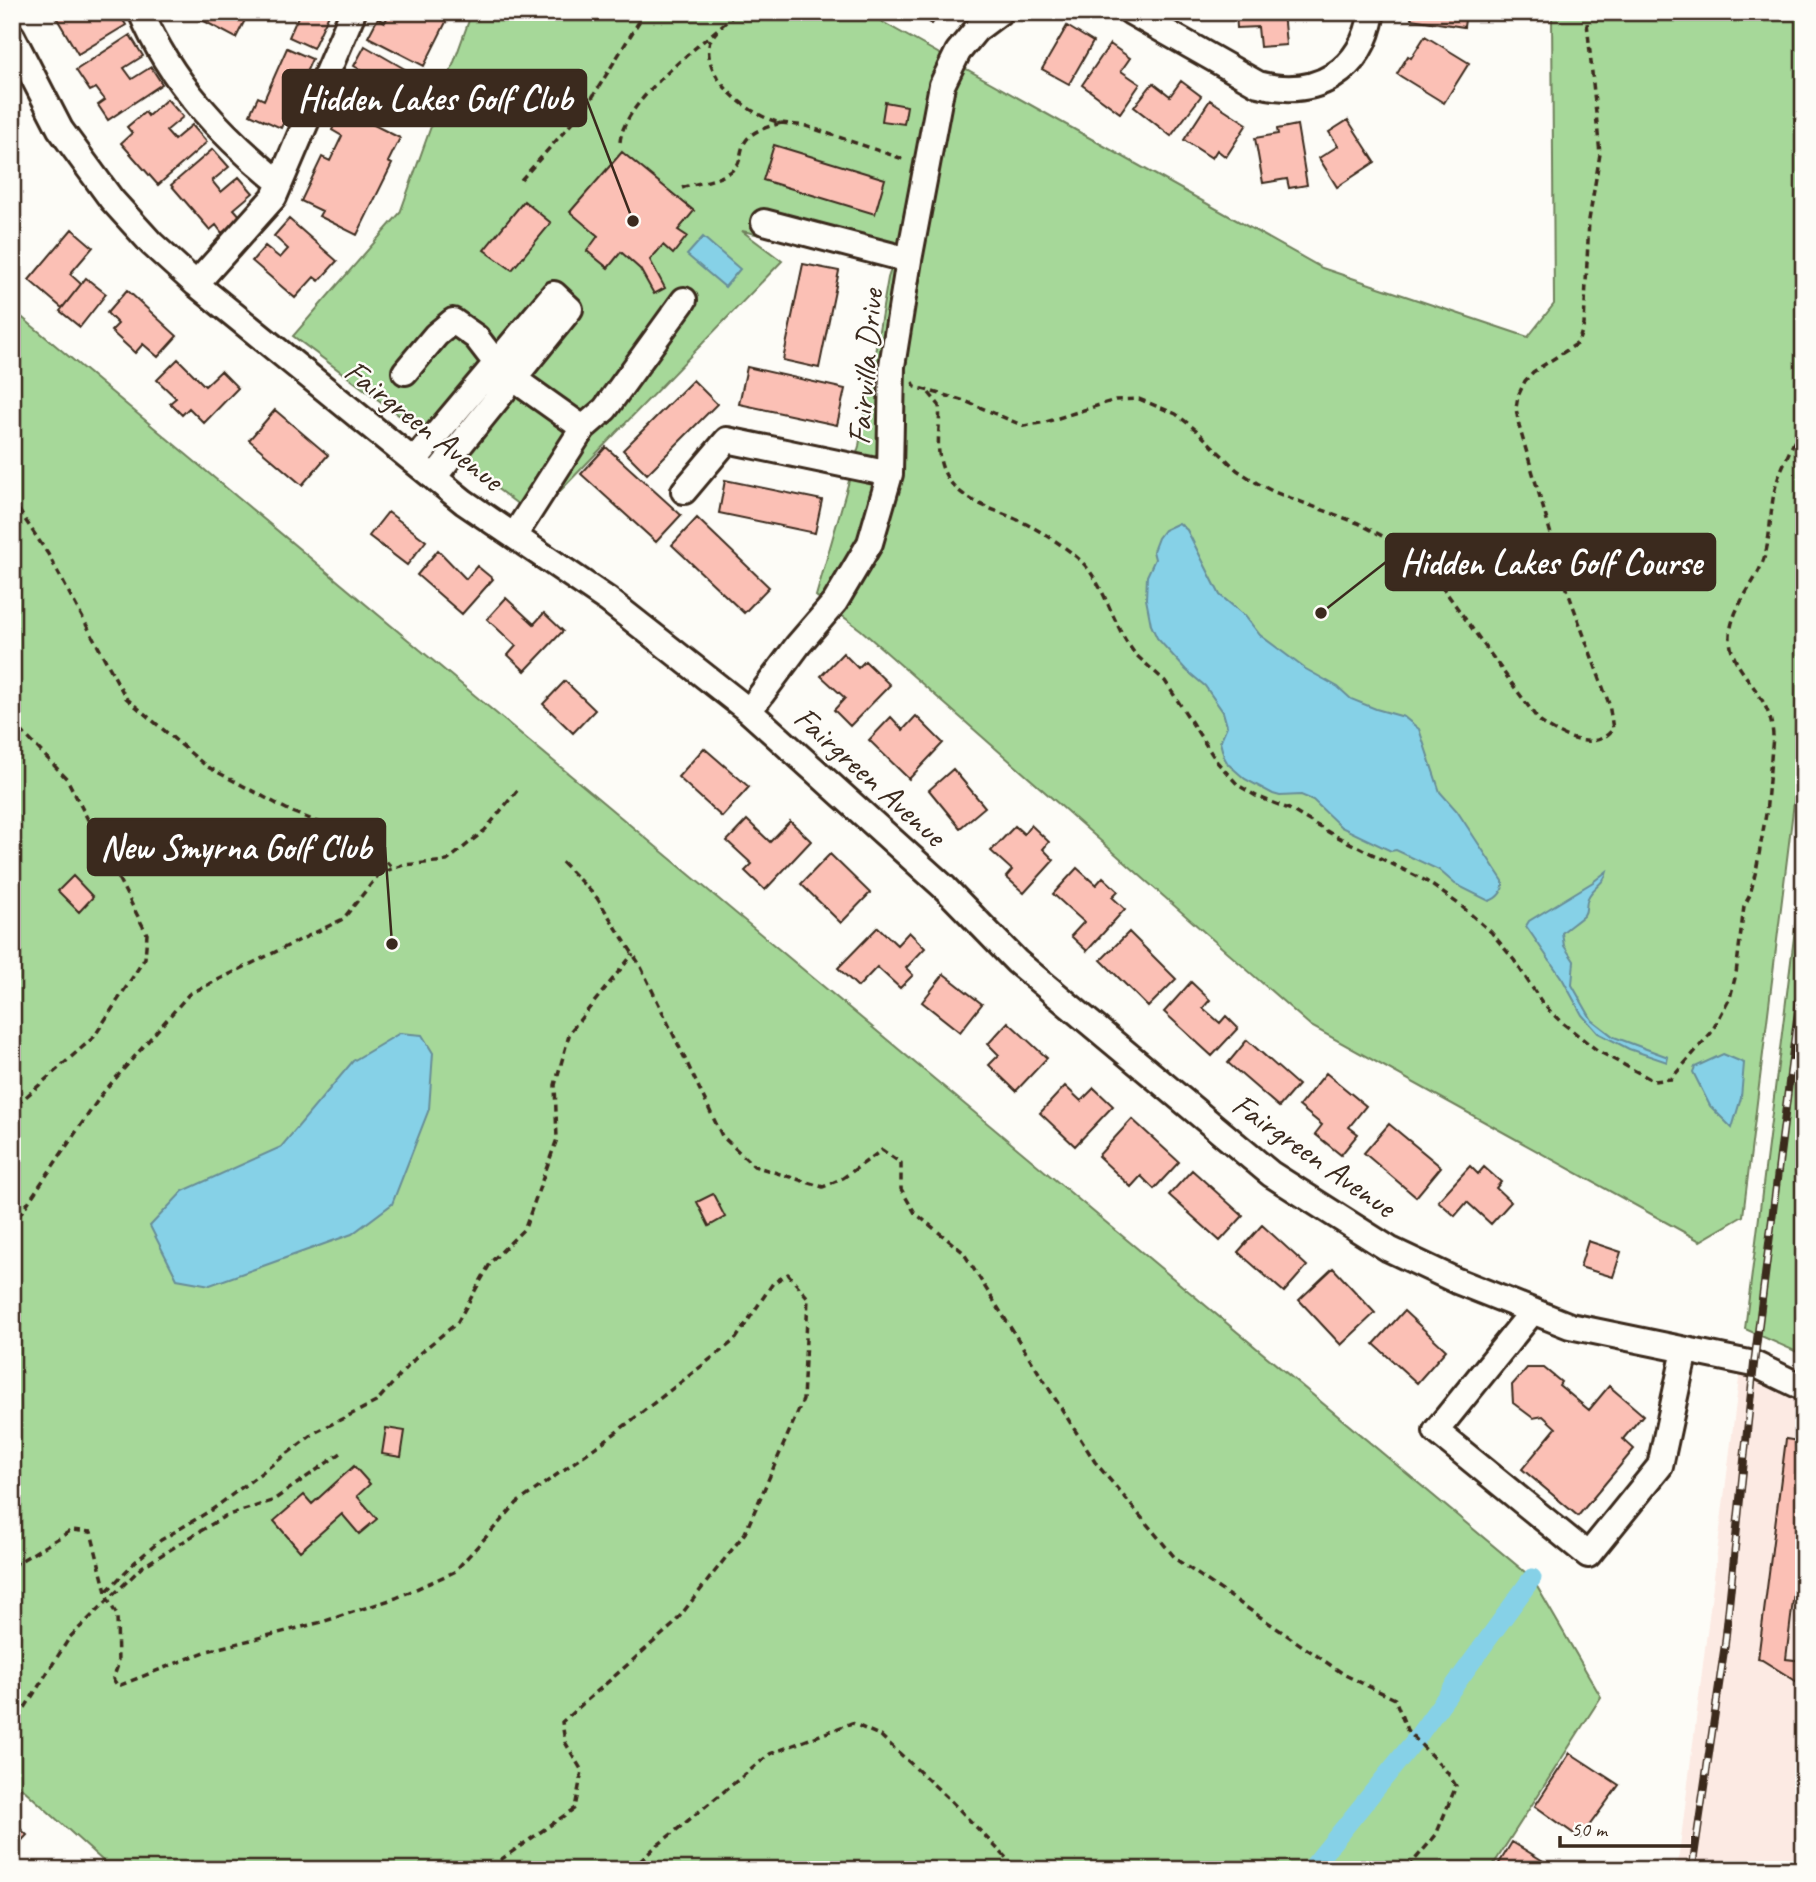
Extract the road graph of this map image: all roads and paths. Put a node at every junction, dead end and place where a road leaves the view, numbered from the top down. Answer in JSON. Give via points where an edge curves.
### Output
{"nodes":[{"id":1,"x":354,"y":12,"type":"edge"},
{"id":2,"x":645,"y":12,"type":"edge"},
{"id":3,"x":737,"y":12,"type":"edge"},
{"id":4,"x":1000,"y":12,"type":"edge"},
{"id":5,"x":1130,"y":12,"type":"edge"},
{"id":6,"x":1372,"y":12,"type":"edge"},
{"id":7,"x":1586,"y":12,"type":"edge"},
{"id":8,"x":144,"y":15,"type":"edge"},
{"id":9,"x":717,"y":31,"type":"junction"},
{"id":10,"x":12,"y":36,"type":"edge"},
{"id":11,"x":781,"y":123,"type":"junction"},
{"id":12,"x":620,"y":142,"type":"dead end"},
{"id":13,"x":927,"y":166,"type":"junction"},
{"id":14,"x":521,"y":180,"type":"dead end"},
{"id":15,"x":280,"y":183,"type":"junction"},
{"id":16,"x":682,"y":188,"type":"dead end"},
{"id":17,"x":764,"y":222,"type":"dead end"},
{"id":18,"x":909,"y":260,"type":"junction"},
{"id":19,"x":196,"y":284,"type":"junction"},
{"id":20,"x":684,"y":300,"type":"dead end"},
{"id":21,"x":505,"y":371,"type":"junction"},
{"id":22,"x":405,"y":372,"type":"dead end"},
{"id":23,"x":910,"y":374,"type":"dead end"},
{"id":24,"x":929,"y":393,"type":"junction"},
{"id":25,"x":1804,"y":417,"type":"edge"},
{"id":26,"x":583,"y":428,"type":"junction"},
{"id":27,"x":414,"y":461,"type":"junction"},
{"id":28,"x":890,"y":474,"type":"junction"},
{"id":29,"x":434,"y":477,"type":"junction"},
{"id":30,"x":684,"y":491,"type":"dead end"},
{"id":31,"x":12,"y":500,"type":"edge"},
{"id":32,"x":514,"y":536,"type":"junction"},
{"id":33,"x":749,"y":711,"type":"junction"},
{"id":34,"x":12,"y":722,"type":"edge"},
{"id":35,"x":520,"y":787,"type":"dead end"},
{"id":36,"x":562,"y":862,"type":"dead end"},
{"id":37,"x":393,"y":869,"type":"junction"},
{"id":38,"x":633,"y":954,"type":"junction"},
{"id":39,"x":12,"y":1109,"type":"edge"},
{"id":40,"x":12,"y":1226,"type":"edge"},
{"id":41,"x":1533,"y":1311,"type":"junction"},
{"id":42,"x":1685,"y":1350,"type":"junction"},
{"id":43,"x":1804,"y":1388,"type":"edge"},
{"id":44,"x":341,"y":1453,"type":"dead end"},
{"id":45,"x":12,"y":1566,"type":"edge"},
{"id":46,"x":106,"y":1592,"type":"junction"},
{"id":47,"x":108,"y":1600,"type":"junction"},
{"id":48,"x":12,"y":1728,"type":"edge"},
{"id":49,"x":486,"y":1870,"type":"edge"},
{"id":50,"x":631,"y":1870,"type":"edge"},
{"id":51,"x":1018,"y":1870,"type":"edge"},
{"id":52,"x":1406,"y":1870,"type":"edge"}],
"edges":[{"from":1,"to":15,"type":"street"},
{"from":2,"to":14,"type":"path","via":[[587,106]]},
{"from":3,"to":9,"type":"path"},
{"from":4,"to":13,"type":"street","name":"Fairvilla Drive","via":[[976,30],[958,52],[942,85]]},
{"from":5,"to":6,"type":"street","via":[[1258,84],[1279,89],[1311,87],[1343,70],[1369,33]]},
{"from":7,"to":24,"type":"path","via":[[1600,154],[1589,220],[1584,325],[1578,343],[1525,381],[1516,408],[1568,592],[1609,704],[1613,729],[1608,735],[1599,740],[1573,739],[1539,721],[1466,617],[1414,559],[1358,523],[1257,483],[1176,414],[1139,399],[1115,400],[1024,426],[965,401]]},
{"from":8,"to":15,"type":"street","via":[[161,55],[197,105],[241,152]]},
{"from":9,"to":11,"type":"path","via":[[709,43],[709,55],[723,86],[758,114]]},
{"from":9,"to":12,"type":"path","via":[[686,55],[630,114]]},
{"from":10,"to":19,"type":"street","name":"Fairgreen Avenue","via":[[60,129],[112,200]]},
{"from":11,"to":13,"type":"path","via":[[806,126]]},
{"from":11,"to":16,"type":"path","via":[[749,137],[739,162],[727,174]]},
{"from":13,"to":18,"type":"street","name":"Fairvilla Drive"},
{"from":15,"to":19,"type":"street","via":[[274,197]]},
{"from":17,"to":18,"type":"street"},
{"from":18,"to":28,"type":"street","name":"Fairvilla Drive","via":[[892,366]]},
{"from":19,"to":27,"type":"street","name":"Fairgreen Avenue"},
{"from":20,"to":26,"type":"street","via":[[605,409]]},
{"from":21,"to":22,"type":"street","via":[[476,337],[453,321]]},
{"from":21,"to":26,"type":"street"},
{"from":21,"to":27,"type":"street"},
{"from":21,"to":29,"type":"street"},
{"from":23,"to":24,"type":"path","via":[[915,387]]},
{"from":24,"to":25,"type":"path","via":[[939,405],[940,462],[952,484],[983,508],[1011,517],[1048,538],[1086,567],[1121,634],[1165,681],[1226,775],[1250,793],[1426,881],[1460,905],[1499,941],[1560,1021],[1598,1051],[1654,1081],[1671,1079],[1711,1033],[1730,998],[1736,974],[1744,906],[1766,814],[1773,736],[1764,700],[1738,666],[1730,632],[1761,568],[1776,482]]},
{"from":26,"to":32,"type":"street"},
{"from":27,"to":29,"type":"street","name":"Fairgreen Avenue"},
{"from":28,"to":30,"type":"street","via":[[727,440]]},
{"from":28,"to":33,"type":"street","name":"Fairvilla Drive","via":[[870,543],[835,602]]},
{"from":29,"to":32,"type":"street","name":"Fairgreen Avenue"},
{"from":31,"to":37,"type":"path","via":[[48,554],[126,698],[206,766],[292,812],[368,841]]},
{"from":32,"to":33,"type":"street","name":"Fairgreen Avenue","via":[[608,600]]},
{"from":33,"to":41,"type":"street","name":"Fairgreen Avenue","via":[[945,888],[1017,962],[1271,1174],[1389,1249]]},
{"from":34,"to":39,"type":"path","via":[[68,779],[147,934],[145,958],[94,1037]]},
{"from":35,"to":37,"type":"path","via":[[485,830],[447,861]]},
{"from":36,"to":38,"type":"path","via":[[597,898]]},
{"from":37,"to":40,"type":"path","via":[[380,873],[343,919],[189,995],[103,1094]]},
{"from":38,"to":46,"type":"path","via":[[570,1032],[555,1085],[557,1139],[525,1228],[491,1262],[457,1323],[421,1352],[376,1402],[316,1432],[161,1540]]},
{"from":38,"to":52,"type":"path","via":[[722,1136],[754,1166],[823,1187],[882,1150],[901,1163],[901,1189],[915,1213],[963,1252],[1095,1462],[1177,1560],[1345,1675],[1395,1699],[1407,1730],[1456,1786],[1436,1835]]},
{"from":41,"to":42,"type":"street","name":"Fairgreen Avenue","via":[[1570,1326]]},
{"from":41,"to":42,"type":"street","via":[[1436,1431],[1588,1555],[1660,1466]]},
{"from":42,"to":43,"type":"street","name":"Fairgreen Avenue","via":[[1754,1364]]},
{"from":44,"to":47,"type":"path","via":[[272,1500],[225,1516],[142,1567]]},
{"from":45,"to":46,"type":"path","via":[[72,1530],[91,1532]]},
{"from":46,"to":47,"type":"path"},
{"from":47,"to":48,"type":"path","via":[[70,1637]]},
{"from":47,"to":49,"type":"path","via":[[117,1615],[118,1665],[113,1679],[118,1686],[206,1651],[396,1598],[454,1572],[517,1503],[735,1340],[773,1283],[788,1274],[808,1298],[803,1400],[745,1533],[673,1625],[562,1722],[565,1742],[582,1771],[575,1808]]},
{"from":50,"to":51,"type":"path","via":[[770,1754],[852,1723],[881,1736]]}]}
